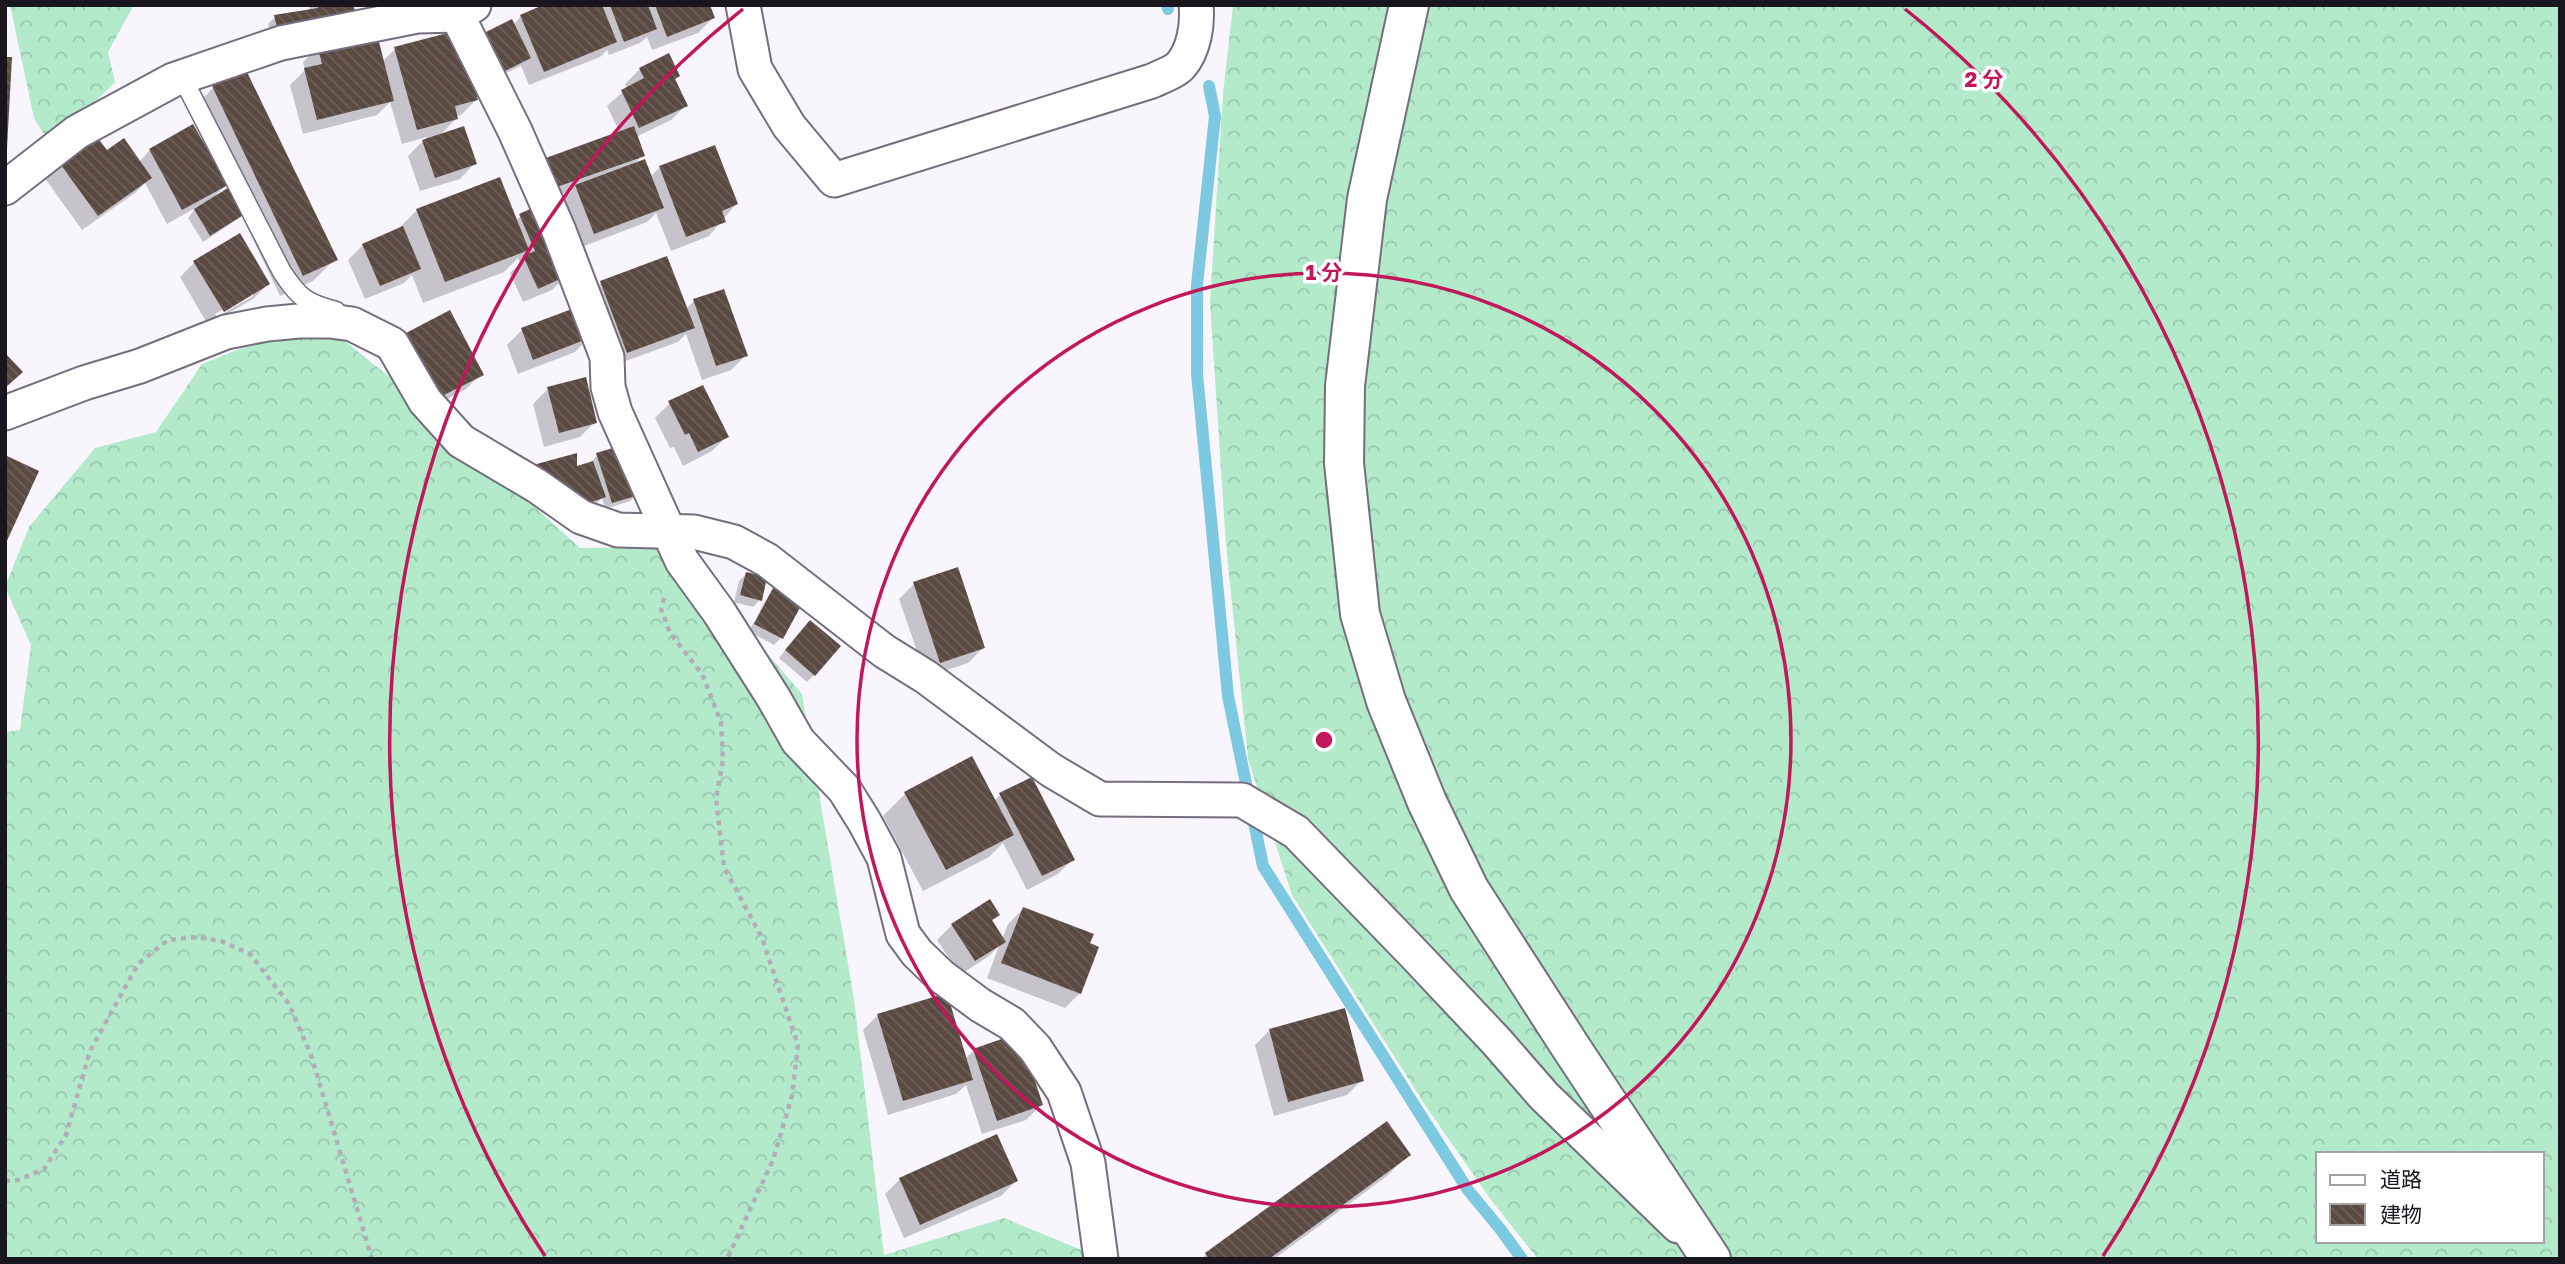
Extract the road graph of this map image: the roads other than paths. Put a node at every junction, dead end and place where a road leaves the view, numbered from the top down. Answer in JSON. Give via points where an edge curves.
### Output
{"nodes":[{"id":1,"x":743,"y":5,"type":"edge"},
{"id":2,"x":1196,"y":5,"type":"edge"},
{"id":3,"x":1409,"y":5,"type":"edge"},
{"id":4,"x":465,"y":10,"type":"edge"},
{"id":5,"x":181,"y":77,"type":"junction"},
{"id":6,"x":5,"y":188,"type":"edge"},
{"id":7,"x":352,"y":324,"type":"junction"},
{"id":8,"x":5,"y":413,"type":"edge"},
{"id":9,"x":670,"y":531,"type":"junction"},
{"id":10,"x":1710,"y":1258,"type":"edge"},
{"id":11,"x":1101,"y":1259,"type":"edge"}],
"edges":[{"from":1,"to":2,"type":"street","via":[[755,69],[789,126],[834,180],[1152,81],[1181,66],[1198,22]]},
{"from":3,"to":10,"type":"street","via":[[1367,199],[1345,386],[1344,463],[1360,614],[1391,713],[1469,889]]},
{"from":4,"to":5,"type":"street","via":[[281,43]]},
{"from":4,"to":9,"type":"street","via":[[607,356],[615,412]]},
{"from":5,"to":6,"type":"street","via":[[77,132]]},
{"from":5,"to":7,"type":"lane","via":[[296,294],[311,304],[338,311]]},
{"from":7,"to":8,"type":"street","via":[[299,321],[226,332]]},
{"from":7,"to":9,"type":"street","via":[[393,344],[425,401],[461,441],[581,517],[618,530]]},
{"from":9,"to":10,"type":"street","via":[[734,542],[766,560],[884,652],[926,677],[1051,771],[1100,799],[1242,800],[1296,832],[1544,1097]]},
{"from":9,"to":11,"type":"street","via":[[682,562],[719,612],[798,741],[844,789],[864,821],[884,858],[903,934],[941,976],[1012,1024],[1035,1048],[1064,1092],[1088,1163]]}]}
